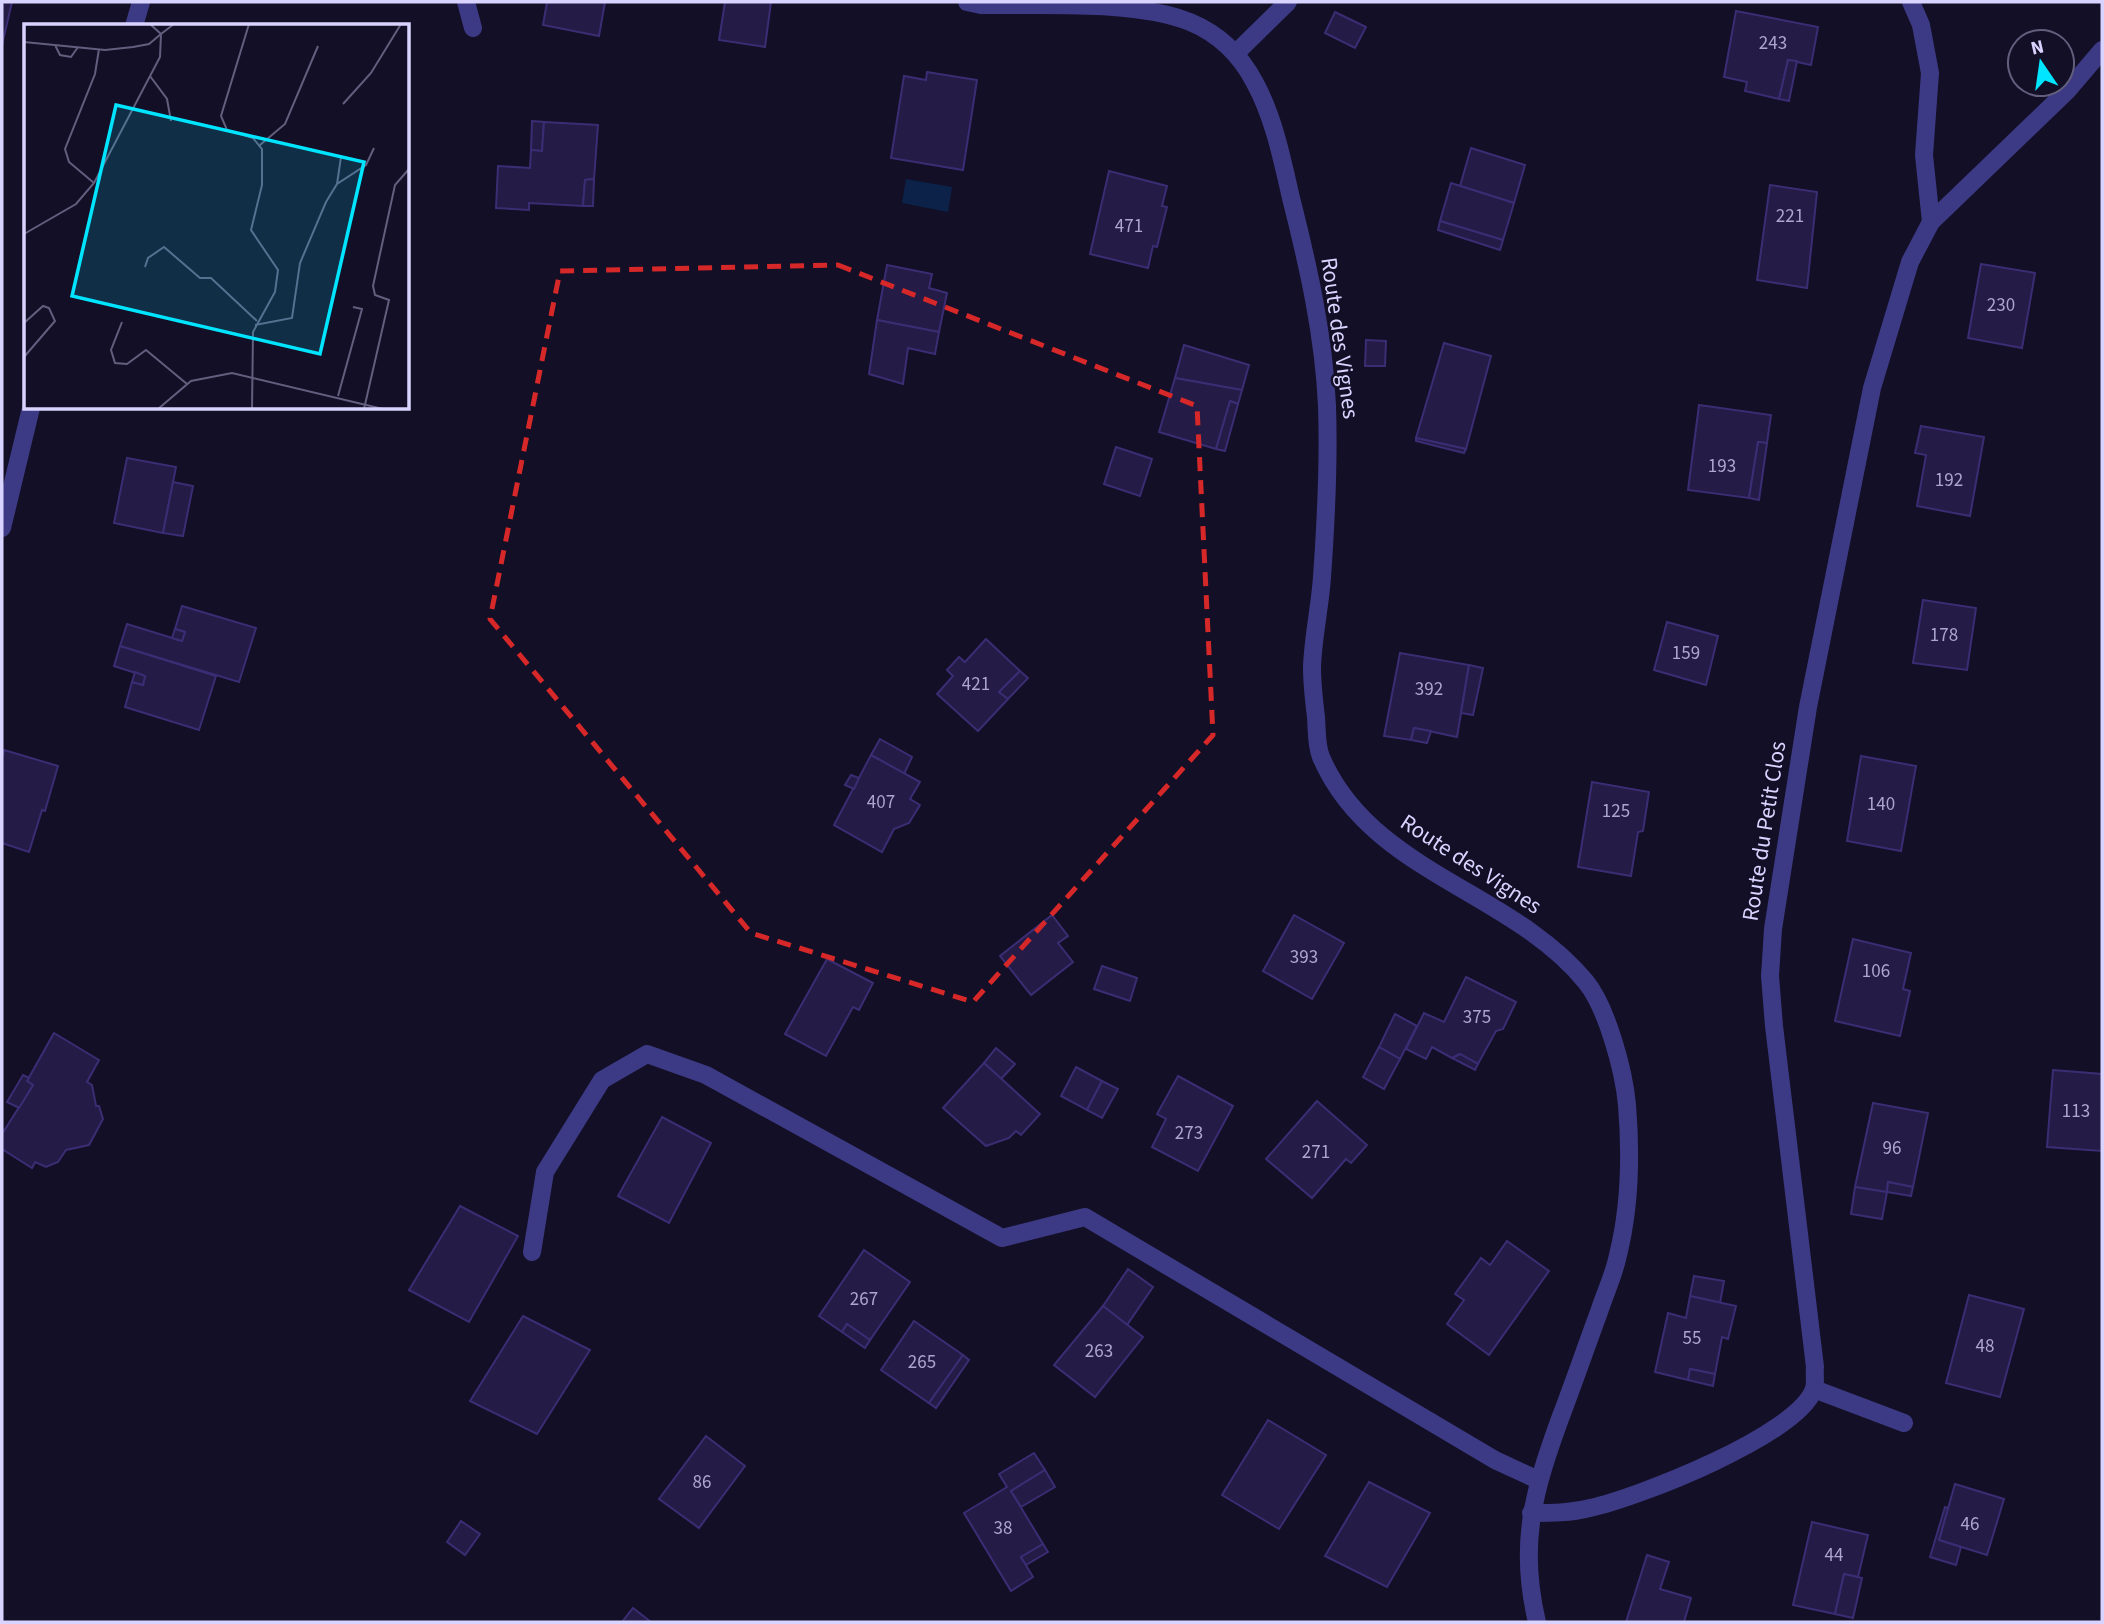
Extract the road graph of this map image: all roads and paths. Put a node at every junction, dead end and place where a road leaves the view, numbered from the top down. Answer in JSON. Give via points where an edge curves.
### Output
{"nodes":[{"id":1,"x":141,"y":2,"type":"edge"},
{"id":2,"x":466,"y":2,"type":"edge"},
{"id":3,"x":967,"y":2,"type":"edge"},
{"id":4,"x":1288,"y":2,"type":"edge"},
{"id":5,"x":1911,"y":2,"type":"edge"},
{"id":6,"x":135,"y":24,"type":"edge"},
{"id":7,"x":473,"y":28,"type":"dead end"},
{"id":8,"x":2102,"y":50,"type":"edge"},
{"id":9,"x":1236,"y":53,"type":"junction"},
{"id":10,"x":1931,"y":222,"type":"junction"},
{"id":11,"x":31,"y":410,"type":"edge"},
{"id":12,"x":2,"y":528,"type":"edge"},
{"id":13,"x":532,"y":1252,"type":"dead end"},
{"id":14,"x":1814,"y":1389,"type":"junction"},
{"id":15,"x":1904,"y":1423,"type":"dead end"},
{"id":16,"x":1538,"y":1480,"type":"junction"},
{"id":17,"x":1531,"y":1513,"type":"junction"},
{"id":18,"x":1537,"y":1622,"type":"edge"}],
"edges":[{"from":1,"to":6,"type":"street"},
{"from":2,"to":7,"type":"street"},
{"from":3,"to":9,"type":"street","name":"Route des Vignes","via":[[1162,13],[1190,22]]},
{"from":4,"to":9,"type":"street"},
{"from":5,"to":10,"type":"street","via":[[1921,25],[1930,73],[1924,155]]},
{"from":8,"to":10,"type":"street","name":"Route du Petit Clos","via":[[2068,90]]},
{"from":9,"to":16,"type":"street","name":"Route des Vignes","via":[[1254,81],[1274,132],[1303,246],[1324,370],[1328,433],[1312,666],[1319,753],[1338,787],[1368,824],[1561,955],[1590,987],[1619,1061],[1627,1103],[1627,1212],[1617,1260]]},
{"from":10,"to":14,"type":"street","name":"Route du Petit Clos","via":[[1910,262],[1872,388],[1808,707],[1773,929],[1774,1026]]},
{"from":11,"to":12,"type":"street"},
{"from":13,"to":16,"type":"street","via":[[545,1172],[602,1080],[647,1054],[706,1075],[1002,1238],[1085,1217],[1495,1460]]},
{"from":14,"to":15,"type":"street"},
{"from":14,"to":17,"type":"street","via":[[1798,1409],[1759,1440],[1718,1460],[1603,1505]]},
{"from":16,"to":17,"type":"street","name":"Route des Vignes"},
{"from":17,"to":18,"type":"street","name":"Route des Vignes","via":[[1529,1573]]}]}
